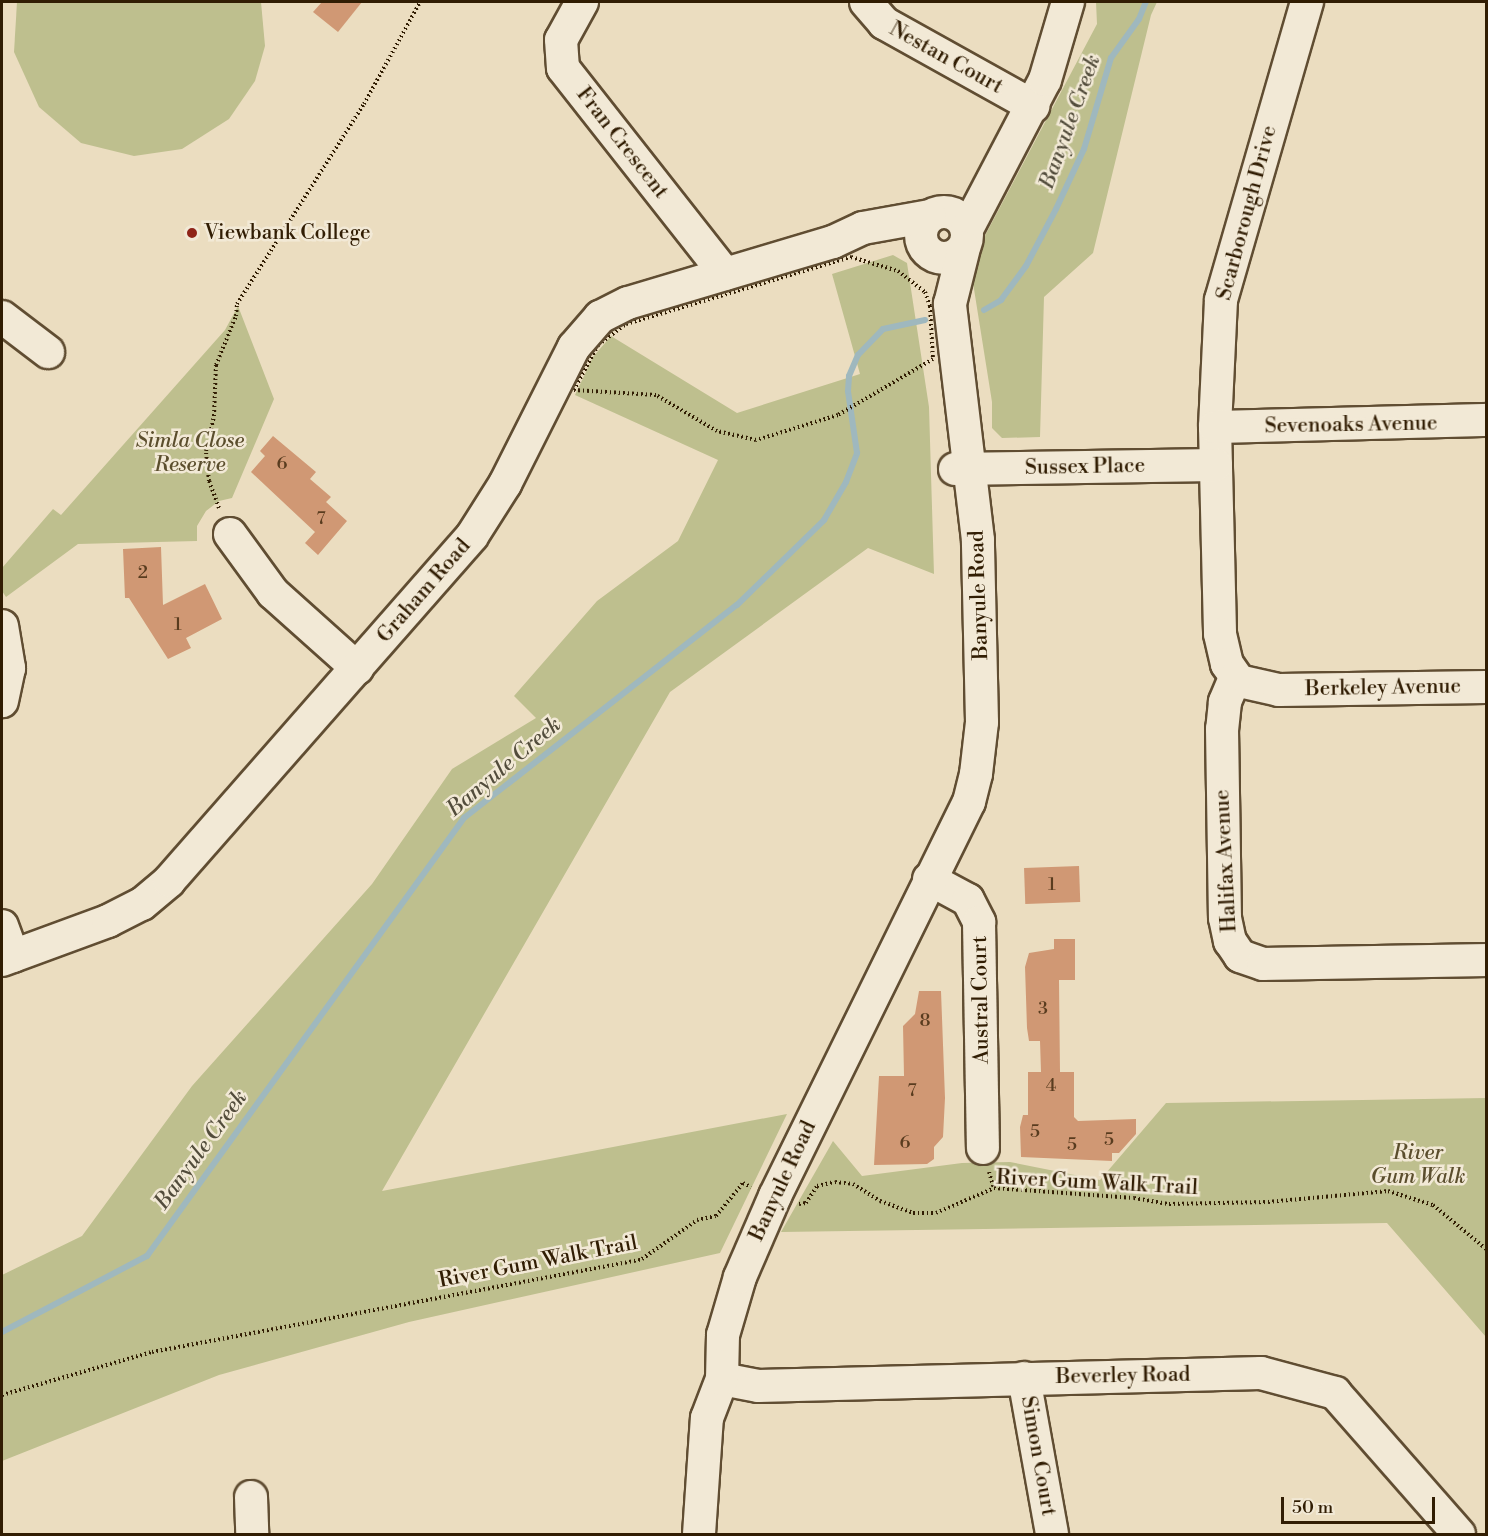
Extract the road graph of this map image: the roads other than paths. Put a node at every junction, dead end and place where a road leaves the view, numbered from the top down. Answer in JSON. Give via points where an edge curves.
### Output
{"nodes":[{"id":1,"x":582,"y":2,"type":"edge"},
{"id":2,"x":866,"y":2,"type":"edge"},
{"id":3,"x":1068,"y":2,"type":"edge"},
{"id":4,"x":1307,"y":2,"type":"edge"},
{"id":5,"x":1033,"y":106,"type":"junction"},
{"id":6,"x":943,"y":234,"type":"junction"},
{"id":7,"x":725,"y":274,"type":"junction"},
{"id":8,"x":2,"y":317,"type":"edge"},
{"id":9,"x":48,"y":352,"type":"dead end"},
{"id":10,"x":1486,"y":420,"type":"edge"},
{"id":11,"x":1215,"y":427,"type":"junction"},
{"id":12,"x":1216,"y":465,"type":"junction"},
{"id":13,"x":963,"y":469,"type":"junction"},
{"id":14,"x":224,"y":521,"type":"road end"},
{"id":15,"x":2,"y":626,"type":"edge"},
{"id":16,"x":357,"y":668,"type":"junction"},
{"id":17,"x":1231,"y":687,"type":"junction"},
{"id":18,"x":1486,"y":687,"type":"edge"},
{"id":19,"x":2,"y":701,"type":"edge"},
{"id":20,"x":943,"y":849,"type":"junction"},
{"id":21,"x":929,"y":879,"type":"junction"},
{"id":22,"x":2,"y":926,"type":"edge"},
{"id":23,"x":7,"y":958,"type":"edge"},
{"id":24,"x":1486,"y":960,"type":"edge"},
{"id":25,"x":983,"y":1148,"type":"dead end"},
{"id":26,"x":722,"y":1378,"type":"junction"},
{"id":27,"x":1024,"y":1378,"type":"junction"},
{"id":28,"x":251,"y":1497,"type":"dead end"},
{"id":29,"x":252,"y":1534,"type":"edge"},
{"id":30,"x":699,"y":1534,"type":"edge"},
{"id":31,"x":1052,"y":1534,"type":"edge"},
{"id":32,"x":1459,"y":1534,"type":"edge"}],
"edges":[{"from":1,"to":7,"type":"street","name":"Fran Crescent","via":[[561,40],[563,68]]},
{"from":2,"to":5,"type":"street","name":"Nestan Court","via":[[891,27]]},
{"from":3,"to":5,"type":"street","via":[[1053,59]]},
{"from":4,"to":11,"type":"street","name":"Scarborough Drive","via":[[1223,285]]},
{"from":5,"to":6,"type":"street","via":[[1014,141]]},
{"from":6,"to":7,"type":"street","name":"Graham Road","via":[[832,242]]},
{"from":6,"to":13,"type":"street","name":"Banyule Road"},
{"from":7,"to":16,"type":"street","name":"Graham Road","via":[[628,303],[590,326],[574,347],[490,510],[452,561]]},
{"from":8,"to":9,"type":"street"},
{"from":10,"to":11,"type":"street","name":"Sevenoaks Avenue"},
{"from":11,"to":12,"type":"street","name":"Scarborough Drive"},
{"from":12,"to":13,"type":"street","name":"Sussex Place"},
{"from":12,"to":17,"type":"street","via":[[1220,634],[1215,670],[1221,690]]},
{"from":13,"to":20,"type":"street","name":"Banyule Road","via":[[958,577],[963,762]]},
{"from":13,"to":20,"type":"street","name":"Banyule Road","via":[[978,540],[981,746],[969,802]]},
{"from":14,"to":16,"type":"street","via":[[273,593]]},
{"from":15,"to":19,"type":"street","via":[[9,660]]},
{"from":16,"to":23,"type":"street","name":"Graham Road","via":[[156,894],[108,921]]},
{"from":17,"to":18,"type":"street","name":"Berkeley Avenue"},
{"from":17,"to":24,"type":"street","name":"Halifax Avenue","via":[[1222,729],[1225,918],[1230,941],[1240,956],[1263,964]]},
{"from":20,"to":21,"type":"street","name":"Banyule Road"},
{"from":21,"to":25,"type":"street","name":"Austral Court","via":[[968,900],[979,922]]},
{"from":21,"to":26,"type":"street","name":"Banyule Road","via":[[775,1196],[740,1277],[726,1326]]},
{"from":22,"to":23,"type":"street"},
{"from":26,"to":27,"type":"street","name":"Beverley Road","via":[[758,1386]]},
{"from":26,"to":30,"type":"street","name":"Banyule Road","via":[[707,1419]]},
{"from":27,"to":31,"type":"street","name":"Simon Court"},
{"from":27,"to":32,"type":"street","name":"Beverley Road","via":[[1262,1373],[1335,1393]]},
{"from":28,"to":29,"type":"street"}]}
